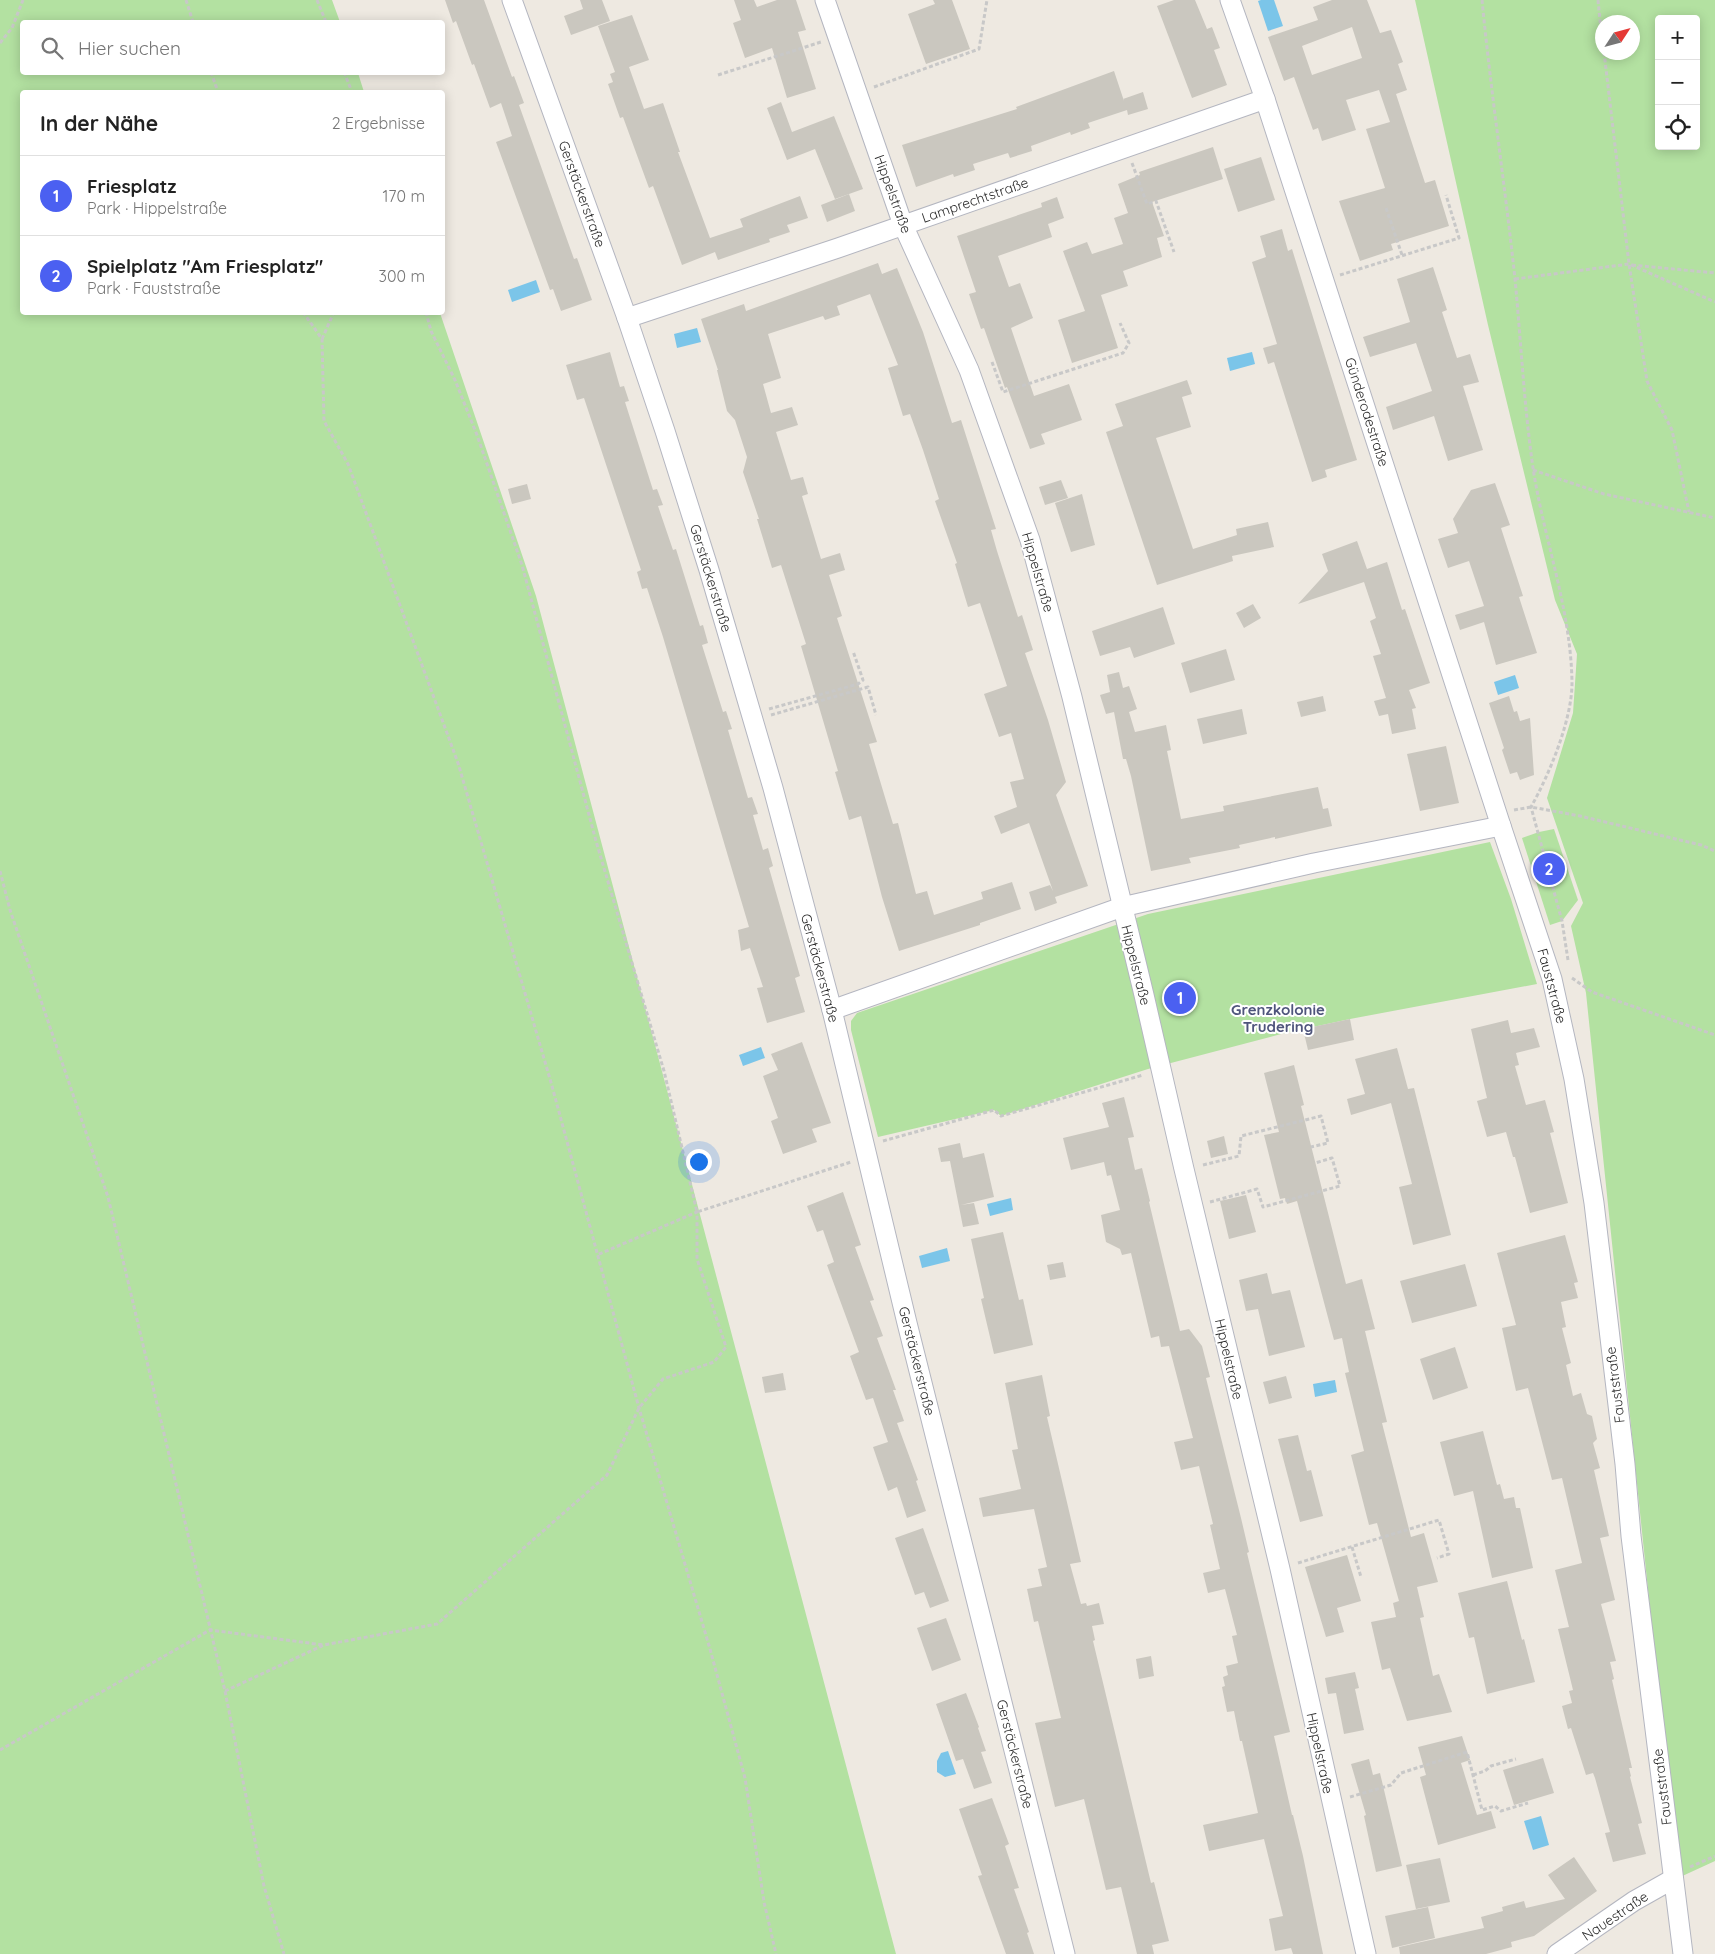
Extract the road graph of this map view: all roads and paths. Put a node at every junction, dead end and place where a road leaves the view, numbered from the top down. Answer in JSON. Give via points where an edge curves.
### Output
{"nodes":[{"id":1,"x":23,"y":0,"type":"edge"},
{"id":2,"x":186,"y":0,"type":"edge"},
{"id":3,"x":317,"y":0,"type":"edge"},
{"id":4,"x":512,"y":0,"type":"edge"},
{"id":5,"x":825,"y":0,"type":"edge"},
{"id":6,"x":987,"y":0,"type":"edge"},
{"id":7,"x":1230,"y":0,"type":"edge"},
{"id":8,"x":1482,"y":0,"type":"edge"},
{"id":9,"x":1598,"y":0,"type":"edge"},
{"id":10,"x":1599,"y":15,"type":"edge"},
{"id":11,"x":193,"y":20,"type":"edge"},
{"id":12,"x":325,"y":20,"type":"edge"},
{"id":13,"x":838,"y":37,"type":"junction"},
{"id":14,"x":0,"y":43,"type":"edge"},
{"id":15,"x":1605,"y":60,"type":"edge"},
{"id":16,"x":212,"y":75,"type":"edge"},
{"id":17,"x":345,"y":75,"type":"edge"},
{"id":18,"x":718,"y":75,"type":"dead end"},
{"id":19,"x":217,"y":90,"type":"edge"},
{"id":20,"x":351,"y":90,"type":"edge"},
{"id":21,"x":857,"y":93,"type":"junction"},
{"id":22,"x":1266,"y":99,"type":"junction"},
{"id":23,"x":1126,"y":147,"type":"junction"},
{"id":24,"x":1446,"y":194,"type":"dead end"},
{"id":25,"x":1386,"y":208,"type":"dead end"},
{"id":26,"x":903,"y":225,"type":"junction"},
{"id":27,"x":1174,"y":252,"type":"dead end"},
{"id":28,"x":1402,"y":256,"type":"junction"},
{"id":29,"x":1629,"y":264,"type":"junction"},
{"id":30,"x":1715,"y":273,"type":"edge"},
{"id":31,"x":1515,"y":279,"type":"junction"},
{"id":32,"x":1324,"y":280,"type":"junction"},
{"id":33,"x":1715,"y":302,"type":"edge"},
{"id":34,"x":306,"y":315,"type":"edge"},
{"id":35,"x":333,"y":315,"type":"edge"},
{"id":36,"x":427,"y":315,"type":"edge"},
{"id":37,"x":627,"y":318,"type":"junction"},
{"id":38,"x":1120,"y":323,"type":"dead end"},
{"id":39,"x":322,"y":339,"type":"junction"},
{"id":40,"x":992,"y":362,"type":"dead end"},
{"id":41,"x":1533,"y":470,"type":"junction"},
{"id":42,"x":1689,"y":512,"type":"junction"},
{"id":43,"x":1715,"y":518,"type":"edge"},
{"id":44,"x":853,"y":651,"type":"dead end"},
{"id":45,"x":876,"y":715,"type":"dead end"},
{"id":46,"x":752,"y":718,"type":"junction"},
{"id":47,"x":1531,"y":807,"type":"junction"},
{"id":48,"x":1501,"y":826,"type":"junction"},
{"id":49,"x":1715,"y":850,"type":"edge"},
{"id":50,"x":0,"y":871,"type":"edge"},
{"id":51,"x":1122,"y":907,"type":"junction"},
{"id":52,"x":1569,"y":967,"type":"dead end"},
{"id":53,"x":1570,"y":976,"type":"dead end"},
{"id":54,"x":832,"y":1010,"type":"junction"},
{"id":55,"x":1715,"y":1035,"type":"edge"},
{"id":56,"x":1160,"y":1070,"type":"junction"},
{"id":57,"x":1311,"y":1147,"type":"dead end"},
{"id":58,"x":867,"y":1151,"type":"junction"},
{"id":59,"x":1315,"y":1163,"type":"dead end"},
{"id":60,"x":1184,"y":1169,"type":"junction"},
{"id":61,"x":1193,"y":1207,"type":"junction"},
{"id":62,"x":697,"y":1212,"type":"junction"},
{"id":63,"x":597,"y":1255,"type":"junction"},
{"id":64,"x":639,"y":1408,"type":"junction"},
{"id":65,"x":1352,"y":1547,"type":"junction"},
{"id":66,"x":1437,"y":1558,"type":"dead end"},
{"id":67,"x":1280,"y":1569,"type":"junction"},
{"id":68,"x":1361,"y":1578,"type":"dead end"},
{"id":69,"x":210,"y":1630,"type":"junction"},
{"id":70,"x":324,"y":1645,"type":"junction"},
{"id":71,"x":224,"y":1691,"type":"junction"},
{"id":72,"x":0,"y":1750,"type":"edge"},
{"id":73,"x":1516,"y":1758,"type":"dead end"},
{"id":74,"x":1473,"y":1775,"type":"junction"},
{"id":75,"x":1331,"y":1802,"type":"junction"},
{"id":76,"x":1528,"y":1803,"type":"dead end"},
{"id":77,"x":1673,"y":1879,"type":"junction"},
{"id":78,"x":284,"y":1954,"type":"edge"},
{"id":79,"x":776,"y":1954,"type":"edge"},
{"id":80,"x":1065,"y":1954,"type":"edge"},
{"id":81,"x":1366,"y":1954,"type":"edge"},
{"id":82,"x":1558,"y":1954,"type":"edge"},
{"id":83,"x":1683,"y":1954,"type":"edge"}],
"edges":[{"from":1,"to":14,"type":"path","via":[[12,28]]},
{"from":2,"to":11,"type":"path"},
{"from":3,"to":12,"type":"path"},
{"from":4,"to":37,"type":"street","name":"Gerstäckerstraße"},
{"from":5,"to":13,"type":"street","name":"Hippelstraße"},
{"from":6,"to":21,"type":"path","via":[[979,49]]},
{"from":7,"to":22,"type":"street","name":"Günderodestraße"},
{"from":8,"to":31,"type":"path"},
{"from":9,"to":10,"type":"path"},
{"from":13,"to":18,"type":"path"},
{"from":13,"to":21,"type":"street","name":"Hippelstraße"},
{"from":15,"to":29,"type":"path"},
{"from":16,"to":19,"type":"path"},
{"from":17,"to":20,"type":"path"},
{"from":21,"to":26,"type":"street","name":"Hippelstraße"},
{"from":22,"to":23,"type":"street","name":"Lamprechtstraße"},
{"from":22,"to":32,"type":"street","name":"Günderodestraße"},
{"from":23,"to":26,"type":"street","name":"Lamprechtstraße"},
{"from":23,"to":27,"type":"path","via":[[1147,204],[1156,201]]},
{"from":24,"to":28,"type":"path","via":[[1459,238]]},
{"from":25,"to":28,"type":"path"},
{"from":26,"to":37,"type":"street","name":"Lamprechtstraße"},
{"from":26,"to":51,"type":"street","name":"Hippelstraße","via":[[969,370],[1030,540],[1072,696]]},
{"from":28,"to":32,"type":"path"},
{"from":29,"to":30,"type":"path"},
{"from":29,"to":31,"type":"path"},
{"from":29,"to":33,"type":"path"},
{"from":29,"to":42,"type":"path","via":[[1647,381],[1672,430]]},
{"from":31,"to":41,"type":"path"},
{"from":32,"to":48,"type":"street","name":"Günderodestraße"},
{"from":34,"to":39,"type":"path"},
{"from":35,"to":39,"type":"path"},
{"from":36,"to":62,"type":"path","via":[[477,434],[522,565],[596,842],[664,1071]]},
{"from":37,"to":46,"type":"street","name":"Gerstäckerstraße","via":[[709,570]]},
{"from":38,"to":40,"type":"path","via":[[1129,343],[1122,353],[1003,392]]},
{"from":39,"to":63,"type":"path","via":[[324,421],[348,464],[458,764],[552,1086]]},
{"from":41,"to":42,"type":"path","via":[[1604,494]]},
{"from":41,"to":47,"type":"path","via":[[1568,630],[1572,684],[1568,715],[1546,778]]},
{"from":42,"to":43,"type":"path"},
{"from":44,"to":46,"type":"path","via":[[863,680],[858,684]]},
{"from":45,"to":46,"type":"path","via":[[868,688]]},
{"from":46,"to":54,"type":"street","name":"Gerstäckerstraße"},
{"from":47,"to":48,"type":"path","via":[[1506,812]]},
{"from":47,"to":49,"type":"path"},
{"from":47,"to":52,"type":"path","via":[[1562,921]]},
{"from":48,"to":51,"type":"street","via":[[1314,863]]},
{"from":48,"to":77,"type":"street","name":"Fauststraße","via":[[1552,979],[1574,1079],[1595,1213]]},
{"from":50,"to":69,"type":"path","via":[[10,910],[108,1197]]},
{"from":51,"to":54,"type":"street"},
{"from":51,"to":56,"type":"street","name":"Hippelstraße"},
{"from":53,"to":55,"type":"path","via":[[1592,992]]},
{"from":54,"to":58,"type":"street","name":"Gerstäckerstraße"},
{"from":56,"to":58,"type":"path","via":[[1001,1116],[994,1110]]},
{"from":56,"to":60,"type":"street","name":"Hippelstraße"},
{"from":57,"to":60,"type":"path","via":[[1328,1143],[1321,1116],[1241,1136],[1239,1156]]},
{"from":58,"to":62,"type":"path"},
{"from":58,"to":80,"type":"street","name":"Gerstäckerstraße"},
{"from":59,"to":61,"type":"path","via":[[1332,1158],[1340,1186],[1263,1207],[1257,1189]]},
{"from":60,"to":61,"type":"street","name":"Hippelstraße"},
{"from":61,"to":67,"type":"street","name":"Hippelstraße"},
{"from":62,"to":63,"type":"path"},
{"from":62,"to":64,"type":"path","via":[[697,1258],[726,1347],[714,1362],[663,1379]]},
{"from":63,"to":64,"type":"path"},
{"from":64,"to":70,"type":"path","via":[[607,1475],[437,1624]]},
{"from":64,"to":79,"type":"path","via":[[745,1778],[764,1902]]},
{"from":65,"to":66,"type":"path","via":[[1439,1520],[1449,1554]]},
{"from":65,"to":67,"type":"path"},
{"from":65,"to":68,"type":"path"},
{"from":67,"to":75,"type":"street","name":"Hippelstraße"},
{"from":69,"to":70,"type":"path"},
{"from":69,"to":71,"type":"path"},
{"from":69,"to":72,"type":"path"},
{"from":70,"to":71,"type":"path"},
{"from":71,"to":78,"type":"path","via":[[264,1886]]},
{"from":73,"to":74,"type":"path"},
{"from":74,"to":75,"type":"path","via":[[1467,1752],[1401,1773],[1391,1785]]},
{"from":74,"to":76,"type":"path","via":[[1482,1810],[1495,1806],[1501,1811]]},
{"from":75,"to":81,"type":"street","name":"Hippelstraße"},
{"from":77,"to":82,"type":"street","name":"Nauestraße","via":[[1634,1901]]},
{"from":77,"to":83,"type":"street","name":"Fauststraße"}]}
